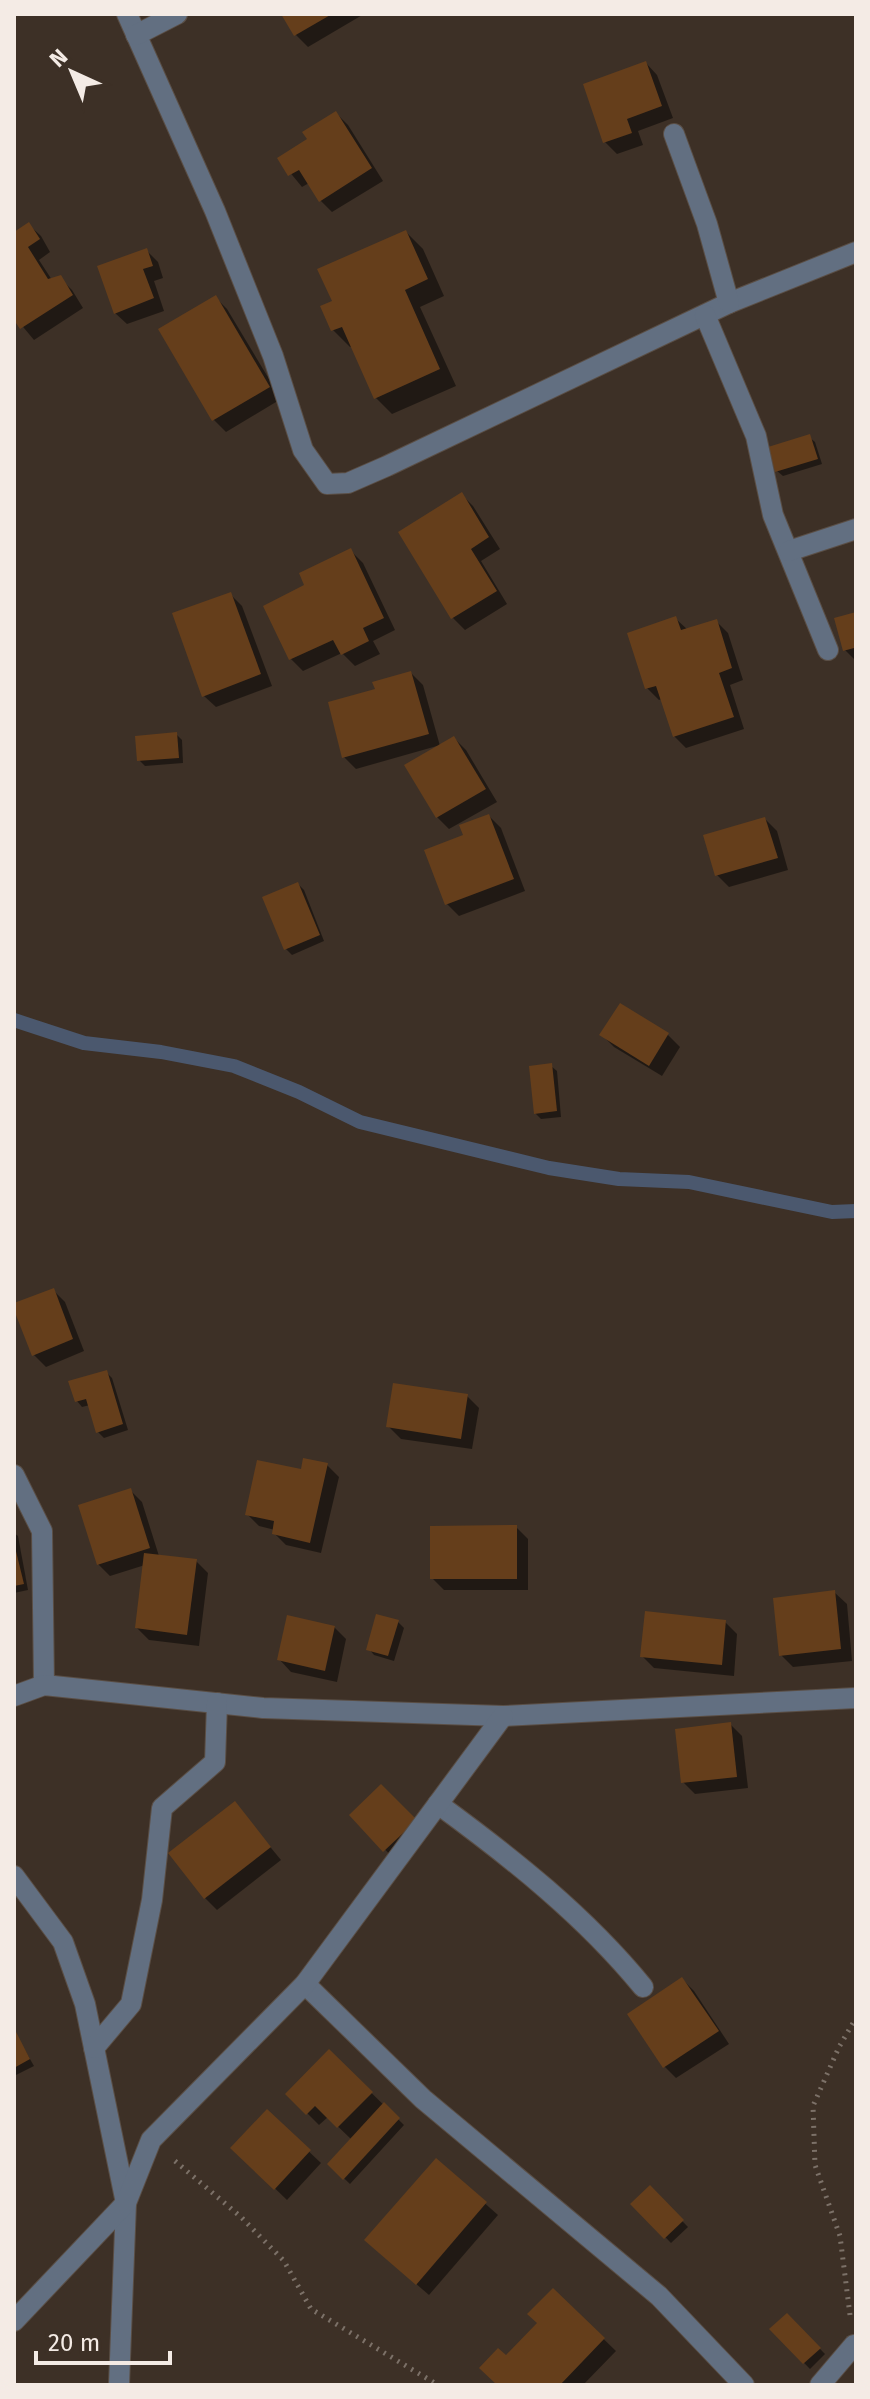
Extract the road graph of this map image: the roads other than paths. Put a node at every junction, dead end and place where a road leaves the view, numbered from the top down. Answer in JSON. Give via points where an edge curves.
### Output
{"nodes":[{"id":1,"x":127,"y":14,"type":"edge"},
{"id":2,"x":177,"y":14,"type":"edge"},
{"id":3,"x":136,"y":35,"type":"junction"},
{"id":4,"x":674,"y":134,"type":"dead end"},
{"id":5,"x":856,"y":252,"type":"edge"},
{"id":6,"x":729,"y":303,"type":"junction"},
{"id":7,"x":705,"y":315,"type":"junction"},
{"id":8,"x":856,"y":529,"type":"edge"},
{"id":9,"x":789,"y":551,"type":"junction"},
{"id":10,"x":828,"y":650,"type":"dead end"},
{"id":11,"x":14,"y":1475,"type":"edge"},
{"id":12,"x":44,"y":1685,"type":"junction"},
{"id":13,"x":14,"y":1696,"type":"edge"},
{"id":14,"x":856,"y":1698,"type":"edge"},
{"id":15,"x":217,"y":1703,"type":"junction"},
{"id":16,"x":503,"y":1716,"type":"junction"},
{"id":17,"x":438,"y":1804,"type":"junction"},
{"id":18,"x":14,"y":1876,"type":"edge"},
{"id":19,"x":305,"y":1984,"type":"junction"},
{"id":20,"x":643,"y":1987,"type":"dead end"},
{"id":21,"x":94,"y":2048,"type":"junction"},
{"id":22,"x":126,"y":2203,"type":"junction"},
{"id":23,"x":14,"y":2321,"type":"edge"},
{"id":24,"x":854,"y":2345,"type":"road end"},
{"id":25,"x":119,"y":2385,"type":"edge"},
{"id":26,"x":744,"y":2385,"type":"edge"},
{"id":27,"x":820,"y":2385,"type":"edge"}],
"edges":[{"from":1,"to":3,"type":"street"},
{"from":2,"to":3,"type":"street"},
{"from":3,"to":7,"type":"street","via":[[215,211],[273,356],[303,450],[327,484],[348,483],[387,466]]},
{"from":4,"to":6,"type":"street"},
{"from":5,"to":6,"type":"street"},
{"from":6,"to":7,"type":"street"},
{"from":7,"to":9,"type":"street","via":[[756,436],[773,515]]},
{"from":8,"to":9,"type":"street"},
{"from":9,"to":10,"type":"street"},
{"from":11,"to":12,"type":"street","via":[[42,1531]]},
{"from":12,"to":13,"type":"street"},
{"from":12,"to":15,"type":"street"},
{"from":14,"to":16,"type":"street"},
{"from":15,"to":16,"type":"street"},
{"from":15,"to":21,"type":"street","via":[[215,1762],[162,1808],[152,1900],[131,2004]]},
{"from":16,"to":17,"type":"street"},
{"from":17,"to":19,"type":"street"},
{"from":17,"to":20,"type":"street","via":[[609,1945]]},
{"from":18,"to":21,"type":"street","via":[[63,1942]]},
{"from":19,"to":22,"type":"street","via":[[151,2140]]},
{"from":19,"to":26,"type":"street","via":[[423,2099],[659,2296]]},
{"from":21,"to":22,"type":"street"},
{"from":22,"to":23,"type":"street"},
{"from":22,"to":25,"type":"street"},
{"from":24,"to":27,"type":"street"}]}
